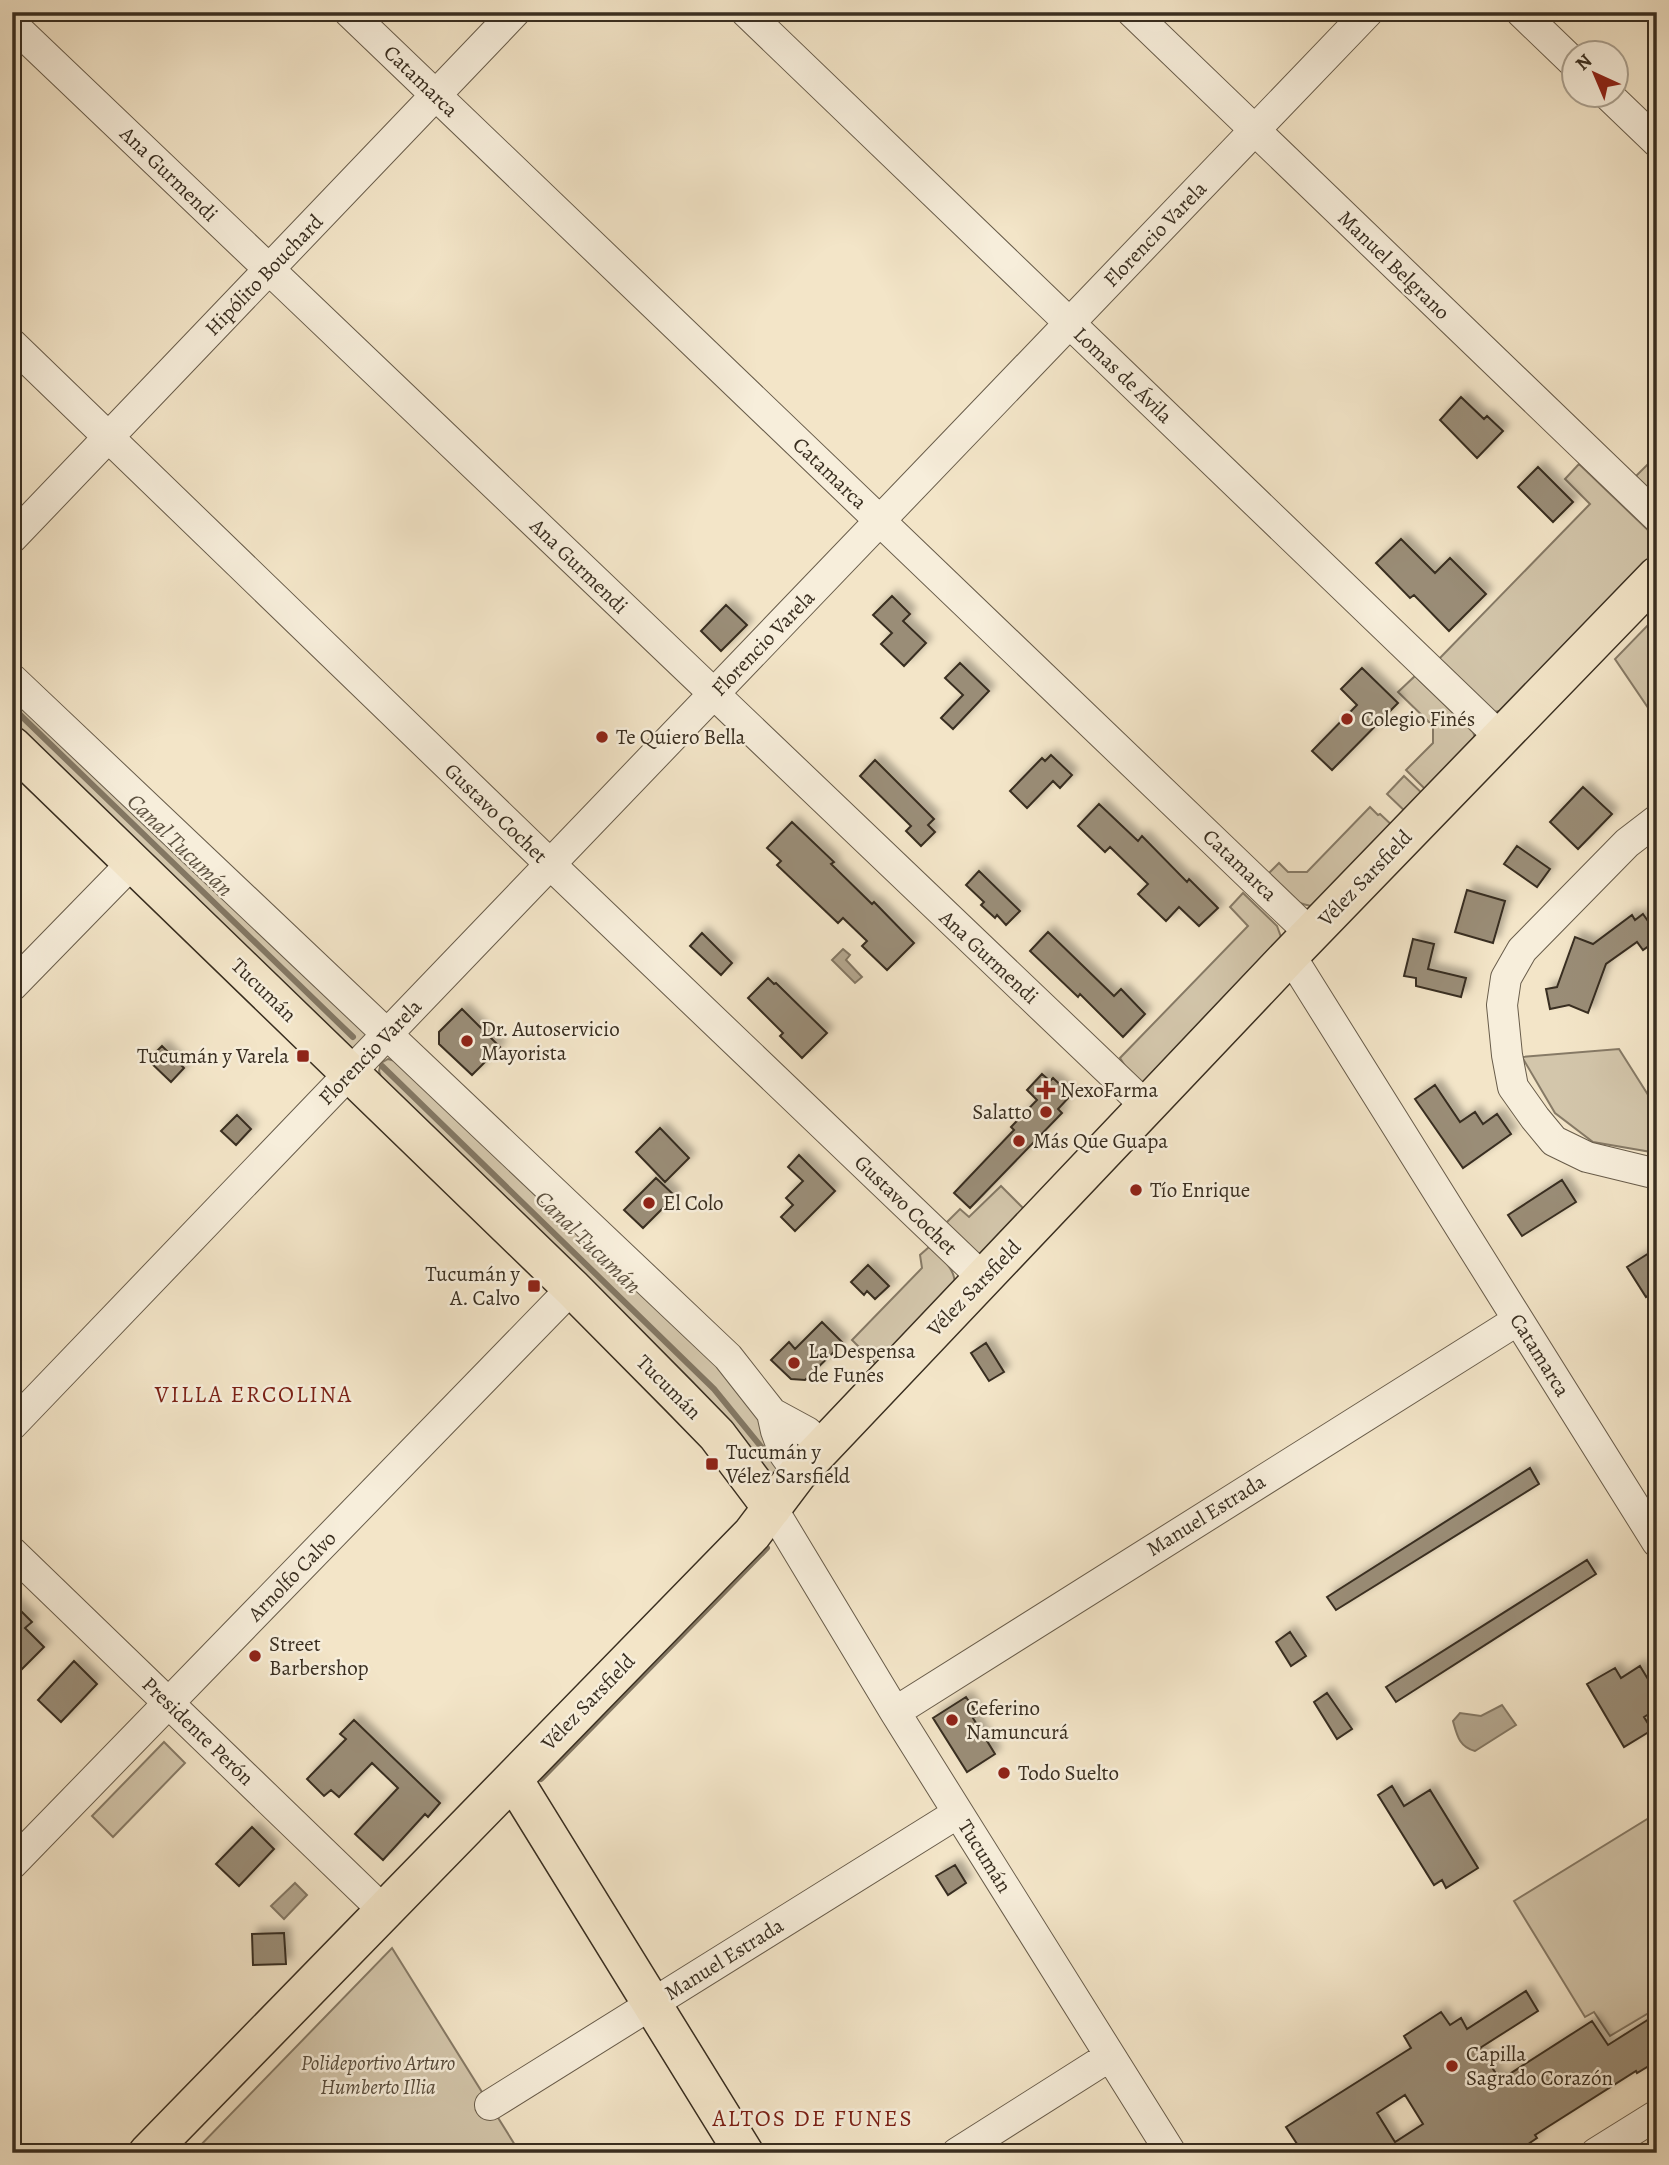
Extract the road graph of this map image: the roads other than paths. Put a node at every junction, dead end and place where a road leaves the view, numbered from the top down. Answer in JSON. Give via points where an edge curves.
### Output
{"nodes":[{"id":1,"x":349,"y":12,"type":"edge"},
{"id":2,"x":515,"y":12,"type":"edge"},
{"id":3,"x":746,"y":12,"type":"edge"},
{"id":4,"x":1132,"y":12,"type":"edge"},
{"id":5,"x":1368,"y":12,"type":"edge"},
{"id":6,"x":1521,"y":12,"type":"edge"},
{"id":7,"x":12,"y":24,"type":"edge"},
{"id":8,"x":1560,"y":50,"type":"edge"},
{"id":9,"x":436,"y":95,"type":"junction"},
{"id":10,"x":1622,"y":108,"type":"edge"},
{"id":11,"x":1254,"y":131,"type":"junction"},
{"id":12,"x":1657,"y":142,"type":"edge"},
{"id":13,"x":269,"y":270,"type":"junction"},
{"id":14,"x":1069,"y":323,"type":"junction"},
{"id":15,"x":12,"y":344,"type":"edge"},
{"id":16,"x":109,"y":437,"type":"junction"},
{"id":17,"x":1657,"y":517,"type":"edge"},
{"id":18,"x":880,"y":521,"type":"junction"},
{"id":19,"x":12,"y":538,"type":"edge"},
{"id":20,"x":1657,"y":576,"type":"edge"},
{"id":21,"x":12,"y":679,"type":"edge"},
{"id":22,"x":713,"y":694,"type":"junction"},
{"id":23,"x":1501,"y":738,"type":"junction"},
{"id":24,"x":12,"y":746,"type":"edge"},
{"id":25,"x":1657,"y":804,"type":"edge"},
{"id":26,"x":1657,"y":820,"type":"edge"},
{"id":27,"x":1627,"y":843,"type":"junction"},
{"id":28,"x":133,"y":862,"type":"junction"},
{"id":29,"x":550,"y":864,"type":"junction"},
{"id":30,"x":1301,"y":944,"type":"junction"},
{"id":31,"x":12,"y":986,"type":"edge"},
{"id":32,"x":388,"y":1033,"type":"junction"},
{"id":33,"x":350,"y":1073,"type":"junction"},
{"id":34,"x":1147,"y":1107,"type":"junction"},
{"id":35,"x":1657,"y":1174,"type":"edge"},
{"id":36,"x":983,"y":1278,"type":"junction"},
{"id":37,"x":572,"y":1288,"type":"junction"},
{"id":38,"x":1518,"y":1320,"type":"junction"},
{"id":39,"x":12,"y":1425,"type":"edge"},
{"id":40,"x":810,"y":1460,"type":"junction"},
{"id":41,"x":772,"y":1508,"type":"junction"},
{"id":42,"x":1648,"y":1509,"type":"edge"},
{"id":43,"x":1657,"y":1542,"type":"edge"},
{"id":44,"x":12,"y":1552,"type":"edge"},
{"id":45,"x":169,"y":1703,"type":"junction"},
{"id":46,"x":895,"y":1712,"type":"junction"},
{"id":47,"x":513,"y":1779,"type":"junction"},
{"id":48,"x":958,"y":1814,"type":"junction"},
{"id":49,"x":12,"y":1864,"type":"edge"},
{"id":50,"x":384,"y":1911,"type":"junction"},
{"id":51,"x":652,"y":2004,"type":"junction"},
{"id":52,"x":1110,"y":2056,"type":"junction"},
{"id":53,"x":490,"y":2105,"type":"dead end"},
{"id":54,"x":1657,"y":2115,"type":"edge"},
{"id":55,"x":1607,"y":2150,"type":"edge"},
{"id":56,"x":148,"y":2153,"type":"edge"},
{"id":57,"x":744,"y":2153,"type":"edge"},
{"id":58,"x":957,"y":2153,"type":"edge"},
{"id":59,"x":1171,"y":2153,"type":"edge"}],
"edges":[{"from":1,"to":9,"type":"street","name":"Catamarca"},
{"from":2,"to":9,"type":"street","name":"Hipólito Bouchard"},
{"from":3,"to":14,"type":"street","name":"Lomas de Ávila"},
{"from":4,"to":11,"type":"street","name":"Manuel Belgrano"},
{"from":5,"to":11,"type":"street","name":"Florencio Varela"},
{"from":6,"to":8,"type":"street"},
{"from":7,"to":13,"type":"street","name":"Ana Gurmendi"},
{"from":9,"to":13,"type":"street","name":"Hipólito Bouchard"},
{"from":9,"to":18,"type":"street","name":"Catamarca"},
{"from":10,"to":12,"type":"street"},
{"from":11,"to":14,"type":"street","name":"Florencio Varela"},
{"from":11,"to":17,"type":"street","name":"Manuel Belgrano"},
{"from":13,"to":16,"type":"street","name":"Hipólito Bouchard"},
{"from":13,"to":22,"type":"street","name":"Ana Gurmendi"},
{"from":14,"to":18,"type":"street","name":"Florencio Varela"},
{"from":14,"to":23,"type":"street","name":"Lomas de Ávila"},
{"from":15,"to":16,"type":"street","name":"Gustavo Cochet"},
{"from":16,"to":19,"type":"street","name":"Hipólito Bouchard"},
{"from":16,"to":29,"type":"street","name":"Gustavo Cochet"},
{"from":18,"to":22,"type":"street","name":"Florencio Varela"},
{"from":18,"to":30,"type":"street","name":"Catamarca"},
{"from":20,"to":23,"type":"main road","name":"Vélez Sarsfield"},
{"from":21,"to":32,"type":"street"},
{"from":22,"to":29,"type":"street","name":"Florencio Varela"},
{"from":22,"to":34,"type":"street","name":"Ana Gurmendi"},
{"from":23,"to":30,"type":"main road","name":"Vélez Sarsfield"},
{"from":24,"to":28,"type":"main road","name":"Tucumán"},
{"from":25,"to":27,"type":"street","via":[[1647,810]]},
{"from":26,"to":27,"type":"street"},
{"from":27,"to":35,"type":"street","via":[[1522,950],[1506,978],[1502,1005],[1513,1087],[1554,1140],[1587,1157]]},
{"from":28,"to":31,"type":"street"},
{"from":28,"to":33,"type":"main road","name":"Tucumán"},
{"from":29,"to":32,"type":"street","name":"Florencio Varela"},
{"from":29,"to":36,"type":"street","name":"Gustavo Cochet"},
{"from":30,"to":34,"type":"main road","name":"Vélez Sarsfield"},
{"from":30,"to":38,"type":"street","name":"Catamarca"},
{"from":32,"to":33,"type":"street","name":"Florencio Varela"},
{"from":32,"to":40,"type":"street","via":[[728,1357],[772,1413],[785,1454]]},
{"from":33,"to":37,"type":"main road","name":"Tucumán"},
{"from":33,"to":39,"type":"street","name":"Florencio Varela"},
{"from":34,"to":36,"type":"main road","name":"Vélez Sarsfield"},
{"from":36,"to":40,"type":"main road","name":"Vélez Sarsfield"},
{"from":37,"to":41,"type":"main road","name":"Tucumán","via":[[717,1435]]},
{"from":37,"to":45,"type":"street","name":"Arnolfo Calvo"},
{"from":38,"to":42,"type":"street","name":"Catamarca"},
{"from":38,"to":46,"type":"street","name":"Manuel Estrada"},
{"from":40,"to":41,"type":"main road","name":"Vélez Sarsfield"},
{"from":41,"to":46,"type":"street","name":"Tucumán"},
{"from":41,"to":47,"type":"main road","name":"Vélez Sarsfield","via":[[752,1534]]},
{"from":42,"to":43,"type":"street","name":"Catamarca"},
{"from":44,"to":45,"type":"street","name":"Presidente Perón"},
{"from":45,"to":49,"type":"street","name":"Arnolfo Calvo"},
{"from":45,"to":50,"type":"street","name":"Presidente Perón"},
{"from":46,"to":48,"type":"street","name":"Tucumán"},
{"from":47,"to":50,"type":"main road","name":"Vélez Sarsfield"},
{"from":47,"to":51,"type":"main road"},
{"from":48,"to":51,"type":"street","name":"Manuel Estrada"},
{"from":48,"to":52,"type":"street","name":"Tucumán"},
{"from":50,"to":56,"type":"main road","name":"Vélez Sarsfield"},
{"from":51,"to":53,"type":"street","name":"Manuel Estrada"},
{"from":51,"to":57,"type":"main road"},
{"from":52,"to":58,"type":"street"},
{"from":52,"to":59,"type":"street","name":"Tucumán"},
{"from":54,"to":55,"type":"street"}]}
